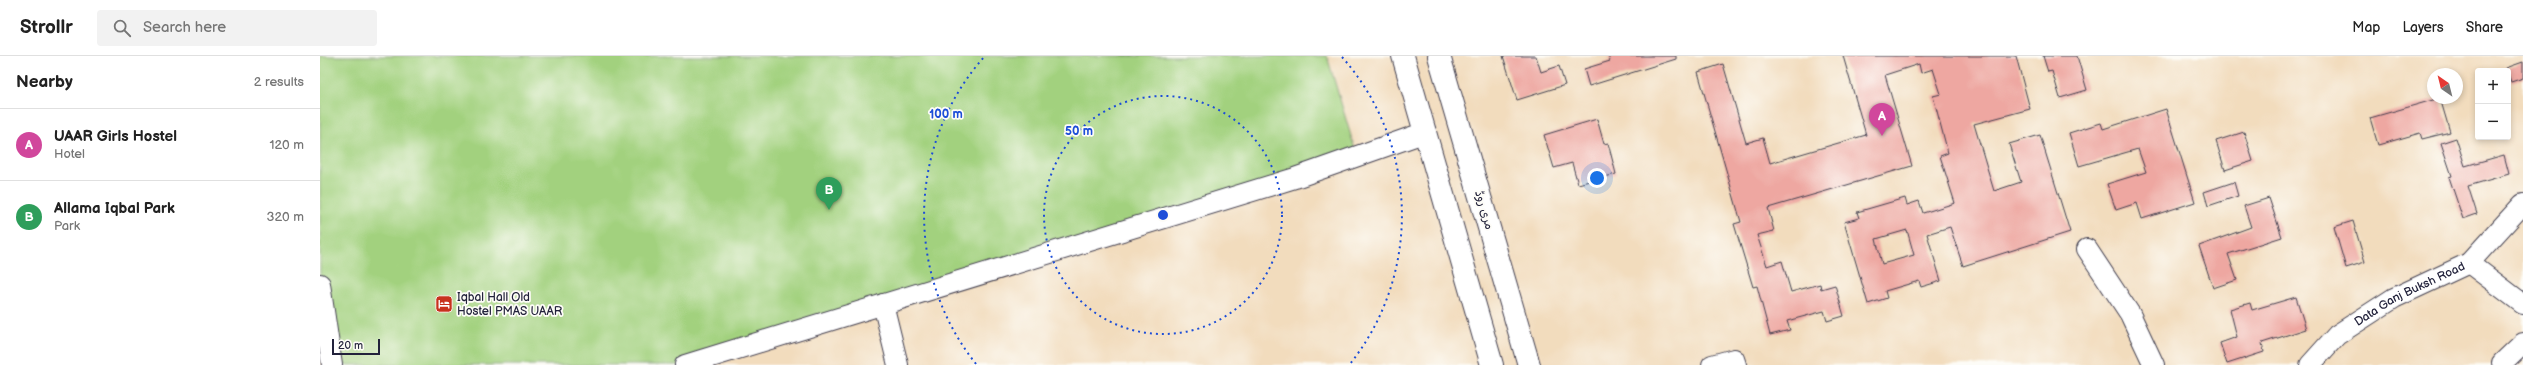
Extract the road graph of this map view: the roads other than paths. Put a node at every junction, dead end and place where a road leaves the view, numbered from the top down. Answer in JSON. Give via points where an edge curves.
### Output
{"nodes":[{"id":1,"x":1403,"y":56,"type":"edge"},
{"id":2,"x":1439,"y":56,"type":"edge"},
{"id":3,"x":1426,"y":132,"type":"junction"},
{"id":4,"x":2522,"y":208,"type":"edge"},
{"id":5,"x":2087,"y":249,"type":"dead end"},
{"id":6,"x":2469,"y":263,"type":"junction"},
{"id":7,"x":320,"y":284,"type":"edge"},
{"id":8,"x":883,"y":304,"type":"junction"},
{"id":9,"x":2523,"y":304,"type":"edge"},
{"id":10,"x":2523,"y":343,"type":"edge"},
{"id":11,"x":327,"y":359,"type":"edge"},
{"id":12,"x":2502,"y":364,"type":"dead end"},
{"id":13,"x":686,"y":365,"type":"edge"},
{"id":14,"x":898,"y":365,"type":"edge"},
{"id":15,"x":1492,"y":365,"type":"edge"},
{"id":16,"x":1529,"y":365,"type":"edge"},
{"id":17,"x":1712,"y":365,"type":"edge"},
{"id":18,"x":1736,"y":365,"type":"edge"},
{"id":19,"x":2154,"y":365,"type":"edge"},
{"id":20,"x":2310,"y":365,"type":"edge"}],
"edges":[{"from":1,"to":3,"type":"main road"},
{"from":2,"to":16,"type":"main road","name":"مری روڈ"},
{"from":3,"to":8,"type":"street","via":[[1295,178]]},
{"from":3,"to":15,"type":"main road"},
{"from":4,"to":6,"type":"street","name":"Data Ganj Buksh Road"},
{"from":5,"to":19,"type":"street","via":[[2130,314]]},
{"from":6,"to":9,"type":"street"},
{"from":6,"to":20,"type":"street","name":"Data Ganj Buksh Road","via":[[2394,298],[2337,335]]},
{"from":7,"to":11,"type":"street"},
{"from":8,"to":13,"type":"street"},
{"from":8,"to":14,"type":"street"},
{"from":10,"to":12,"type":"street"},
{"from":17,"to":18,"type":"street","via":[[1734,358]]}]}
